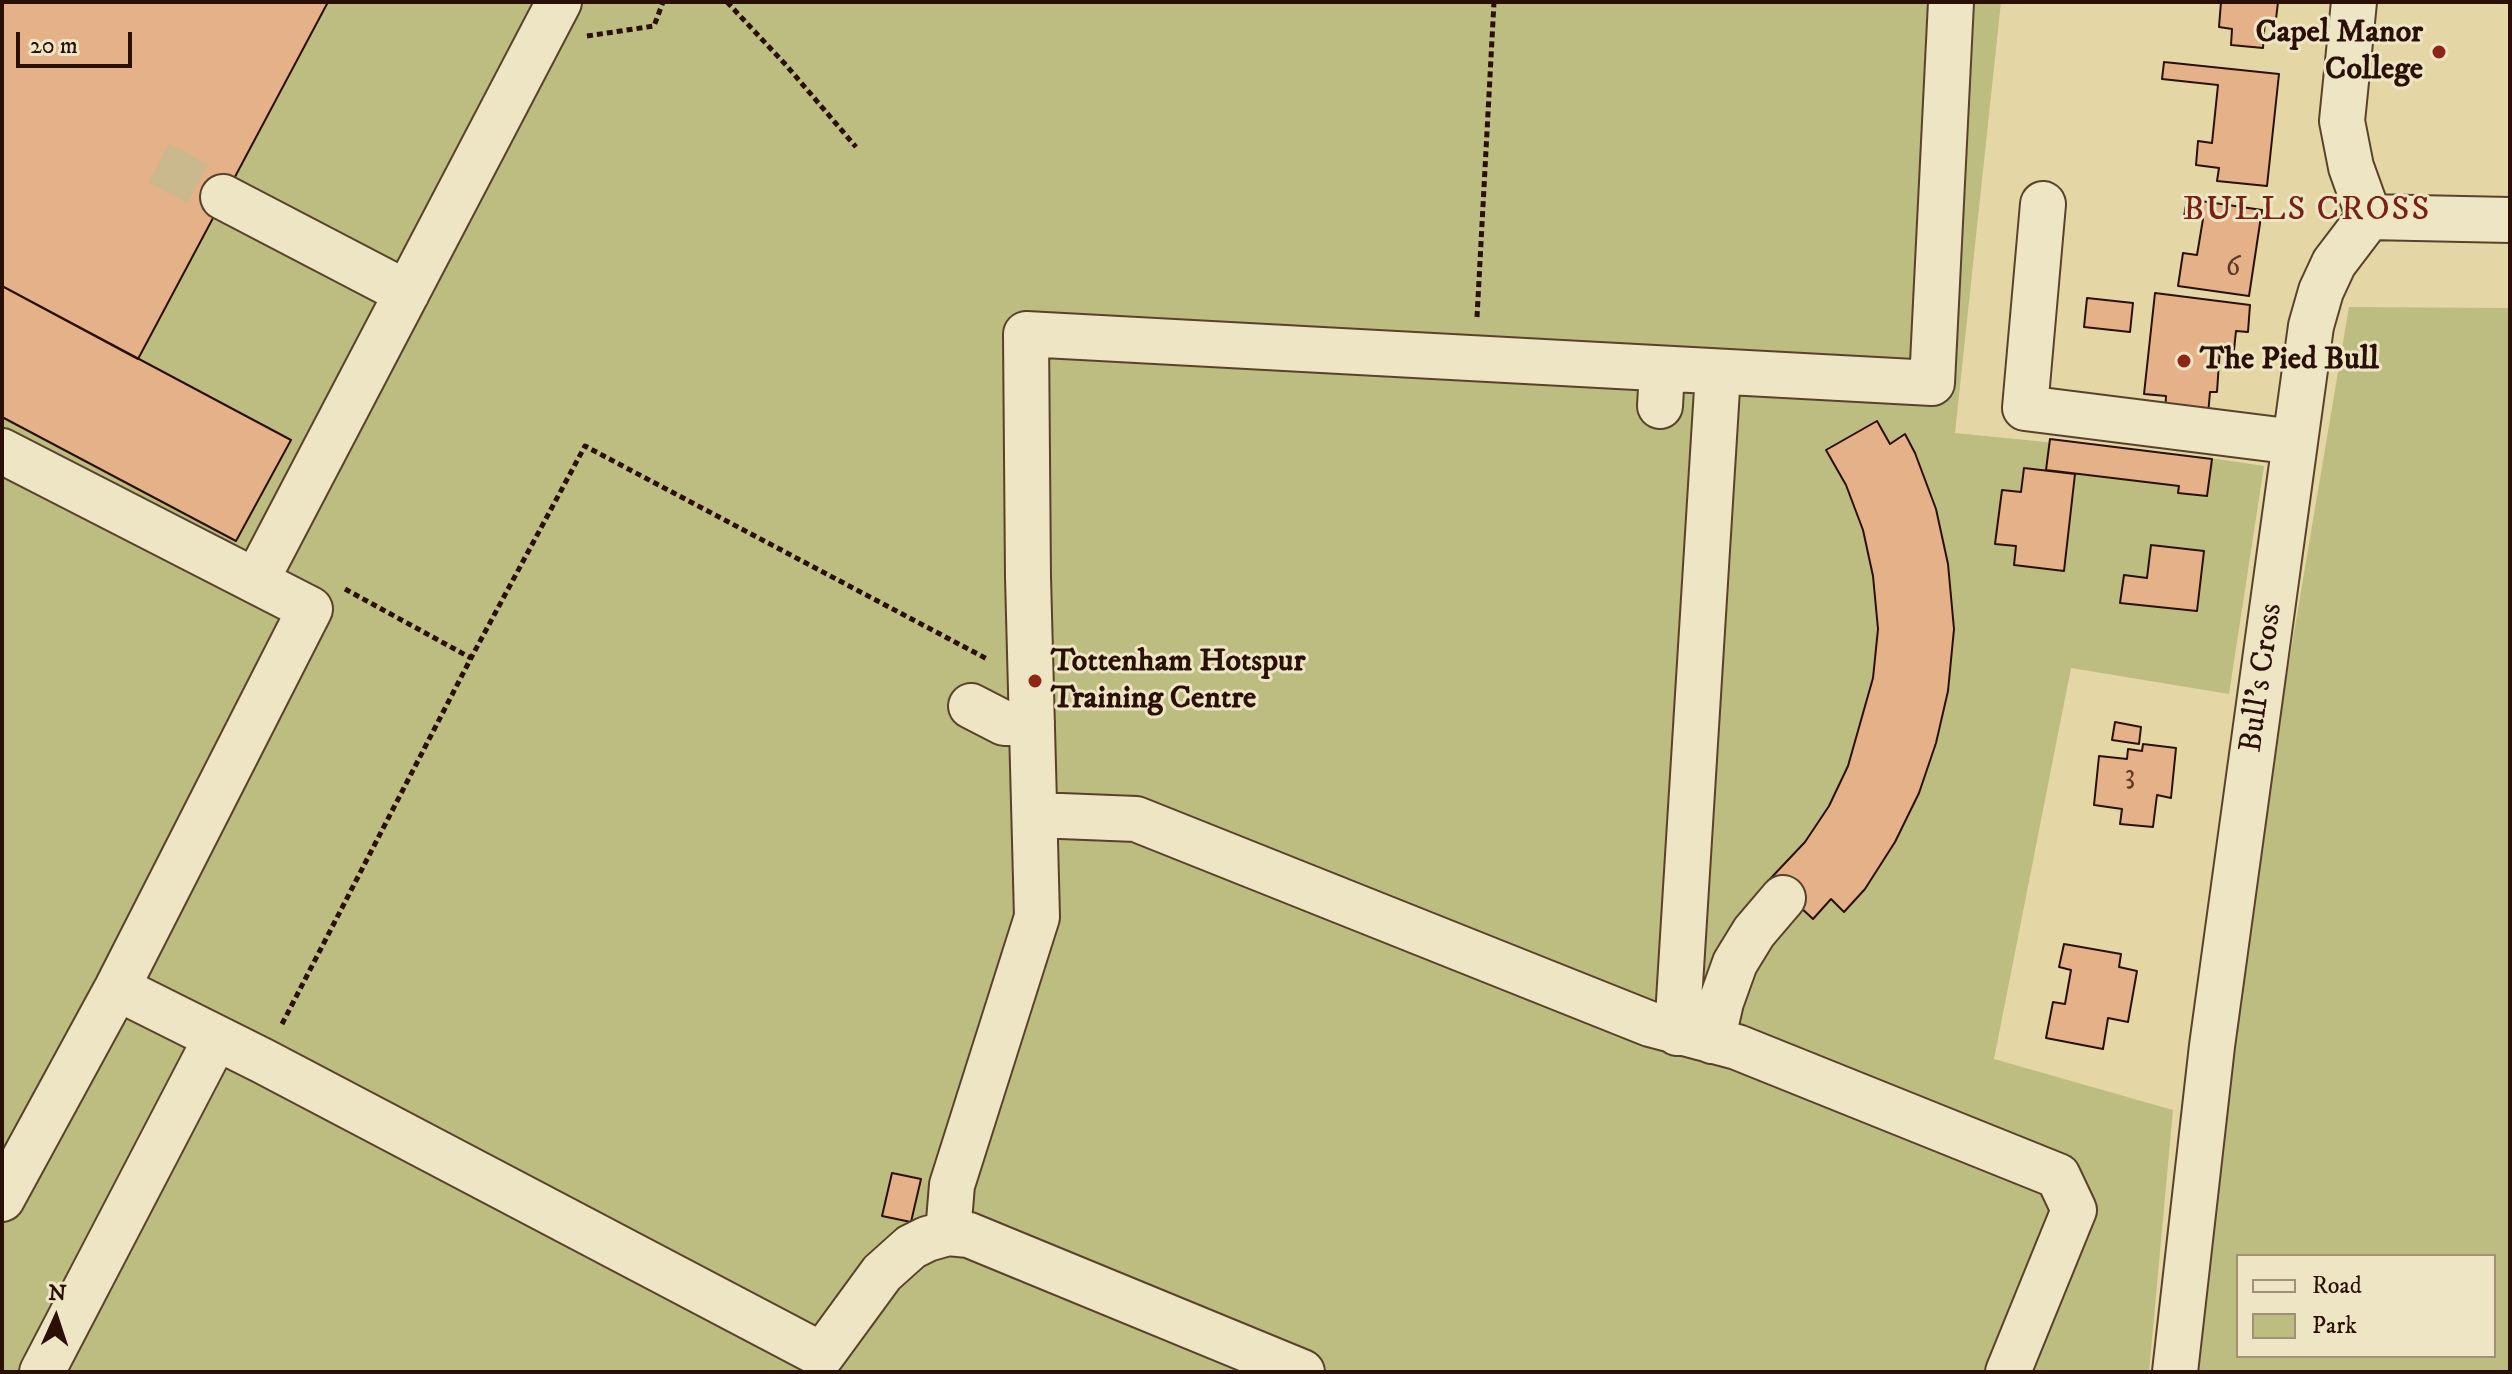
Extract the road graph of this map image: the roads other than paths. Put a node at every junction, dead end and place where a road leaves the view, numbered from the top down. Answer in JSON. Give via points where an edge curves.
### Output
{"nodes":[{"id":1,"x":1951,"y":2,"type":"edge"},
{"id":2,"x":2354,"y":2,"type":"edge"},
{"id":3,"x":555,"y":9,"type":"edge"},
{"id":4,"x":223,"y":197,"type":"tunnel mouth"},
{"id":5,"x":2043,"y":204,"type":"dead end"},
{"id":6,"x":2369,"y":217,"type":"junction"},
{"id":7,"x":2510,"y":220,"type":"edge"},
{"id":8,"x":407,"y":293,"type":"junction"},
{"id":9,"x":1718,"y":373,"type":"junction"},
{"id":10,"x":2295,"y":442,"type":"junction"},
{"id":11,"x":2,"y":451,"type":"edge"},
{"id":12,"x":256,"y":581,"type":"junction"},
{"id":13,"x":971,"y":706,"type":"road end"},
{"id":14,"x":1032,"y":722,"type":"junction"},
{"id":15,"x":1036,"y":815,"type":"junction"},
{"id":16,"x":1783,"y":898,"type":"dead end"},
{"id":17,"x":117,"y":988,"type":"junction"},
{"id":18,"x":1695,"y":1037,"type":"junction"},
{"id":19,"x":216,"y":1038,"type":"junction"},
{"id":20,"x":2,"y":1199,"type":"edge"},
{"id":21,"x":948,"y":1233,"type":"junction"},
{"id":22,"x":826,"y":1364,"type":"edge"},
{"id":23,"x":42,"y":1372,"type":"edge"},
{"id":24,"x":1302,"y":1372,"type":"edge"},
{"id":25,"x":2008,"y":1372,"type":"edge"},
{"id":26,"x":2175,"y":1372,"type":"edge"}],
"edges":[{"from":1,"to":9,"type":"street","via":[[1932,383]]},
{"from":2,"to":6,"type":"street","via":[[2342,121]]},
{"from":3,"to":8,"type":"street"},
{"from":4,"to":8,"type":"street"},
{"from":5,"to":10,"type":"street","via":[[2025,408]]},
{"from":6,"to":7,"type":"street"},
{"from":6,"to":10,"type":"street","name":"Bull's Cross","via":[[2334,263],[2321,291]]},
{"from":8,"to":12,"type":"street"},
{"from":9,"to":14,"type":"street","via":[[1661,388],[1474,358],[1026,334]]},
{"from":9,"to":18,"type":"street"},
{"from":10,"to":26,"type":"street","name":"Bull's Cross","via":[[2212,1046]]},
{"from":11,"to":12,"type":"street"},
{"from":12,"to":17,"type":"street","via":[[310,609]]},
{"from":13,"to":14,"type":"street","via":[[1004,723]]},
{"from":14,"to":15,"type":"street"},
{"from":15,"to":18,"type":"street","via":[[1136,819],[1650,1024]]},
{"from":15,"to":21,"type":"street","via":[[1037,917],[952,1185]]},
{"from":16,"to":18,"type":"street","via":[[1754,932],[1721,1002]]},
{"from":17,"to":19,"type":"street"},
{"from":17,"to":20,"type":"street"},
{"from":18,"to":25,"type":"street","via":[[1737,1047],[2058,1176],[2074,1210]]},
{"from":19,"to":22,"type":"street"},
{"from":19,"to":23,"type":"street"},
{"from":21,"to":22,"type":"street","via":[[911,1247],[882,1273]]},
{"from":21,"to":24,"type":"street","via":[[969,1235]]}]}
